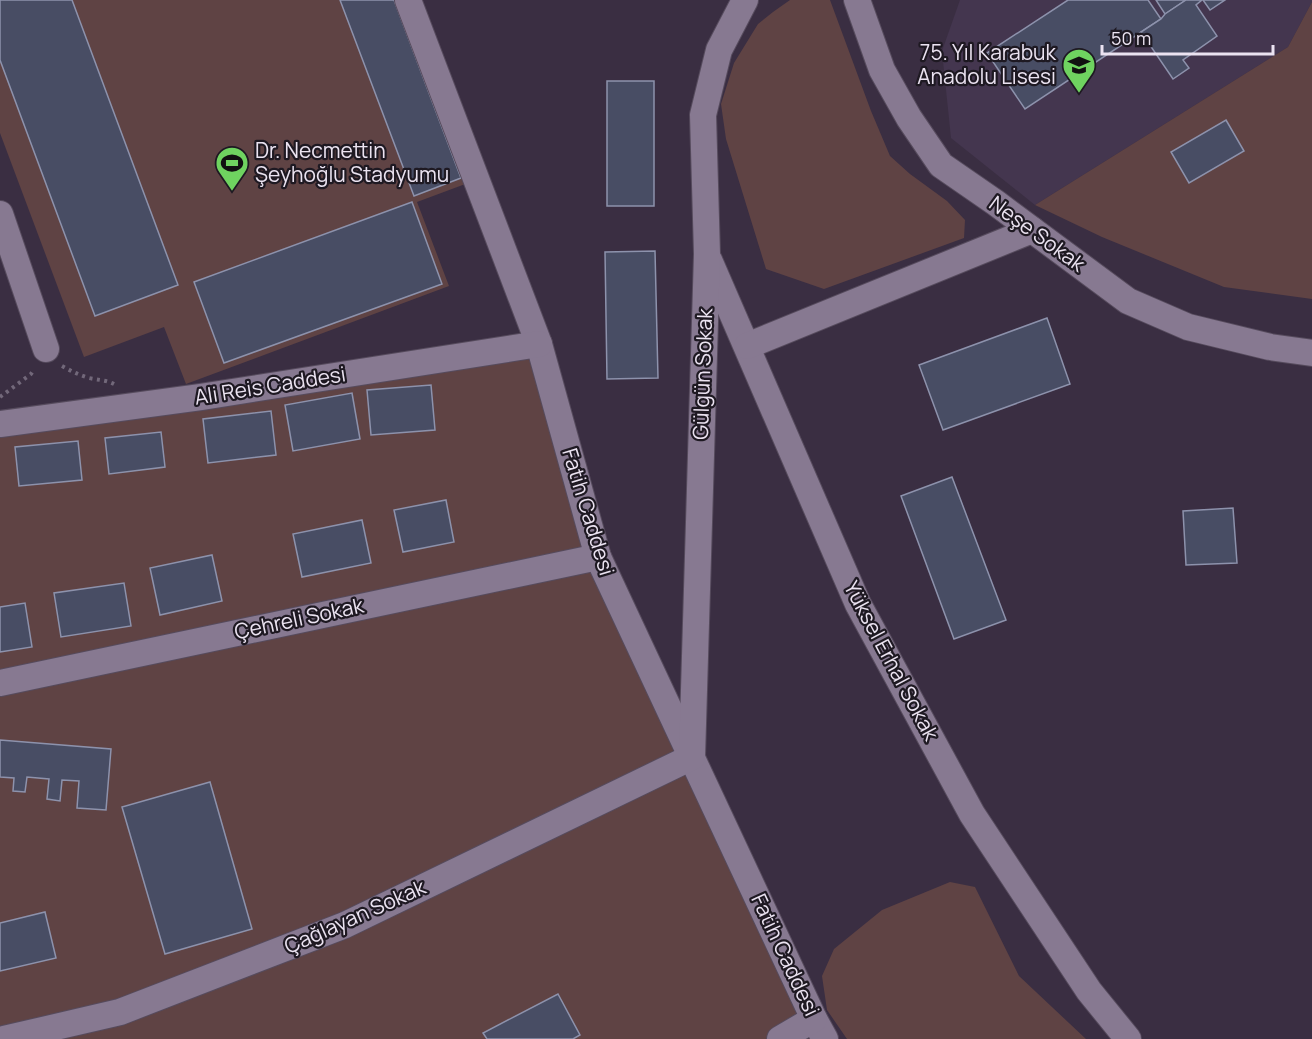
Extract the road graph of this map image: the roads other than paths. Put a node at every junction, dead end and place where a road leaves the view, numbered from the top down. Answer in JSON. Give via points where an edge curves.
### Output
{"nodes":[{"id":1,"x":408,"y":0,"type":"edge"},
{"id":2,"x":745,"y":0,"type":"edge"},
{"id":3,"x":857,"y":0,"type":"edge"},
{"id":4,"x":0,"y":214,"type":"edge"},
{"id":5,"x":1032,"y":230,"type":"junction"},
{"id":6,"x":707,"y":254,"type":"junction"},
{"id":7,"x":539,"y":344,"type":"junction"},
{"id":8,"x":747,"y":346,"type":"junction"},
{"id":9,"x":46,"y":349,"type":"road end"},
{"id":10,"x":1312,"y":353,"type":"edge"},
{"id":11,"x":0,"y":424,"type":"edge"},
{"id":12,"x":598,"y":557,"type":"junction"},
{"id":13,"x":0,"y":683,"type":"edge"},
{"id":14,"x":692,"y":756,"type":"junction"},
{"id":15,"x":820,"y":1029,"type":"edge"},
{"id":16,"x":4,"y":1039,"type":"edge"},
{"id":17,"x":780,"y":1039,"type":"edge"},
{"id":18,"x":1128,"y":1039,"type":"edge"}],
"edges":[{"from":1,"to":7,"type":"street","name":"Fatih Caddesi"},
{"from":2,"to":6,"type":"street","name":"Gülgün Sokak","via":[[719,50],[704,115]]},
{"from":3,"to":5,"type":"street","name":"Neşe Sokak","via":[[882,70],[941,165]]},
{"from":4,"to":9,"type":"street"},
{"from":5,"to":8,"type":"street"},
{"from":5,"to":10,"type":"street","name":"Neşe Sokak","via":[[1128,301],[1188,327]]},
{"from":6,"to":8,"type":"street","name":"Yüksel Erhal Sokak"},
{"from":6,"to":14,"type":"street","name":"Gülgün Sokak"},
{"from":7,"to":11,"type":"street","name":"Ali Reis Caddesi"},
{"from":7,"to":12,"type":"street","name":"Fatih Caddesi"},
{"from":8,"to":18,"type":"street","name":"Yüksel Erhal Sokak","via":[[858,604],[972,814],[1089,991]]},
{"from":12,"to":13,"type":"street","name":"Çehreli Sokak"},
{"from":12,"to":14,"type":"street","name":"Fatih Caddesi"},
{"from":14,"to":15,"type":"street","name":"Fatih Caddesi"},
{"from":14,"to":16,"type":"street","name":"Çağlayan Sokak","via":[[345,925],[120,1012]]},
{"from":15,"to":17,"type":"street"}]}
